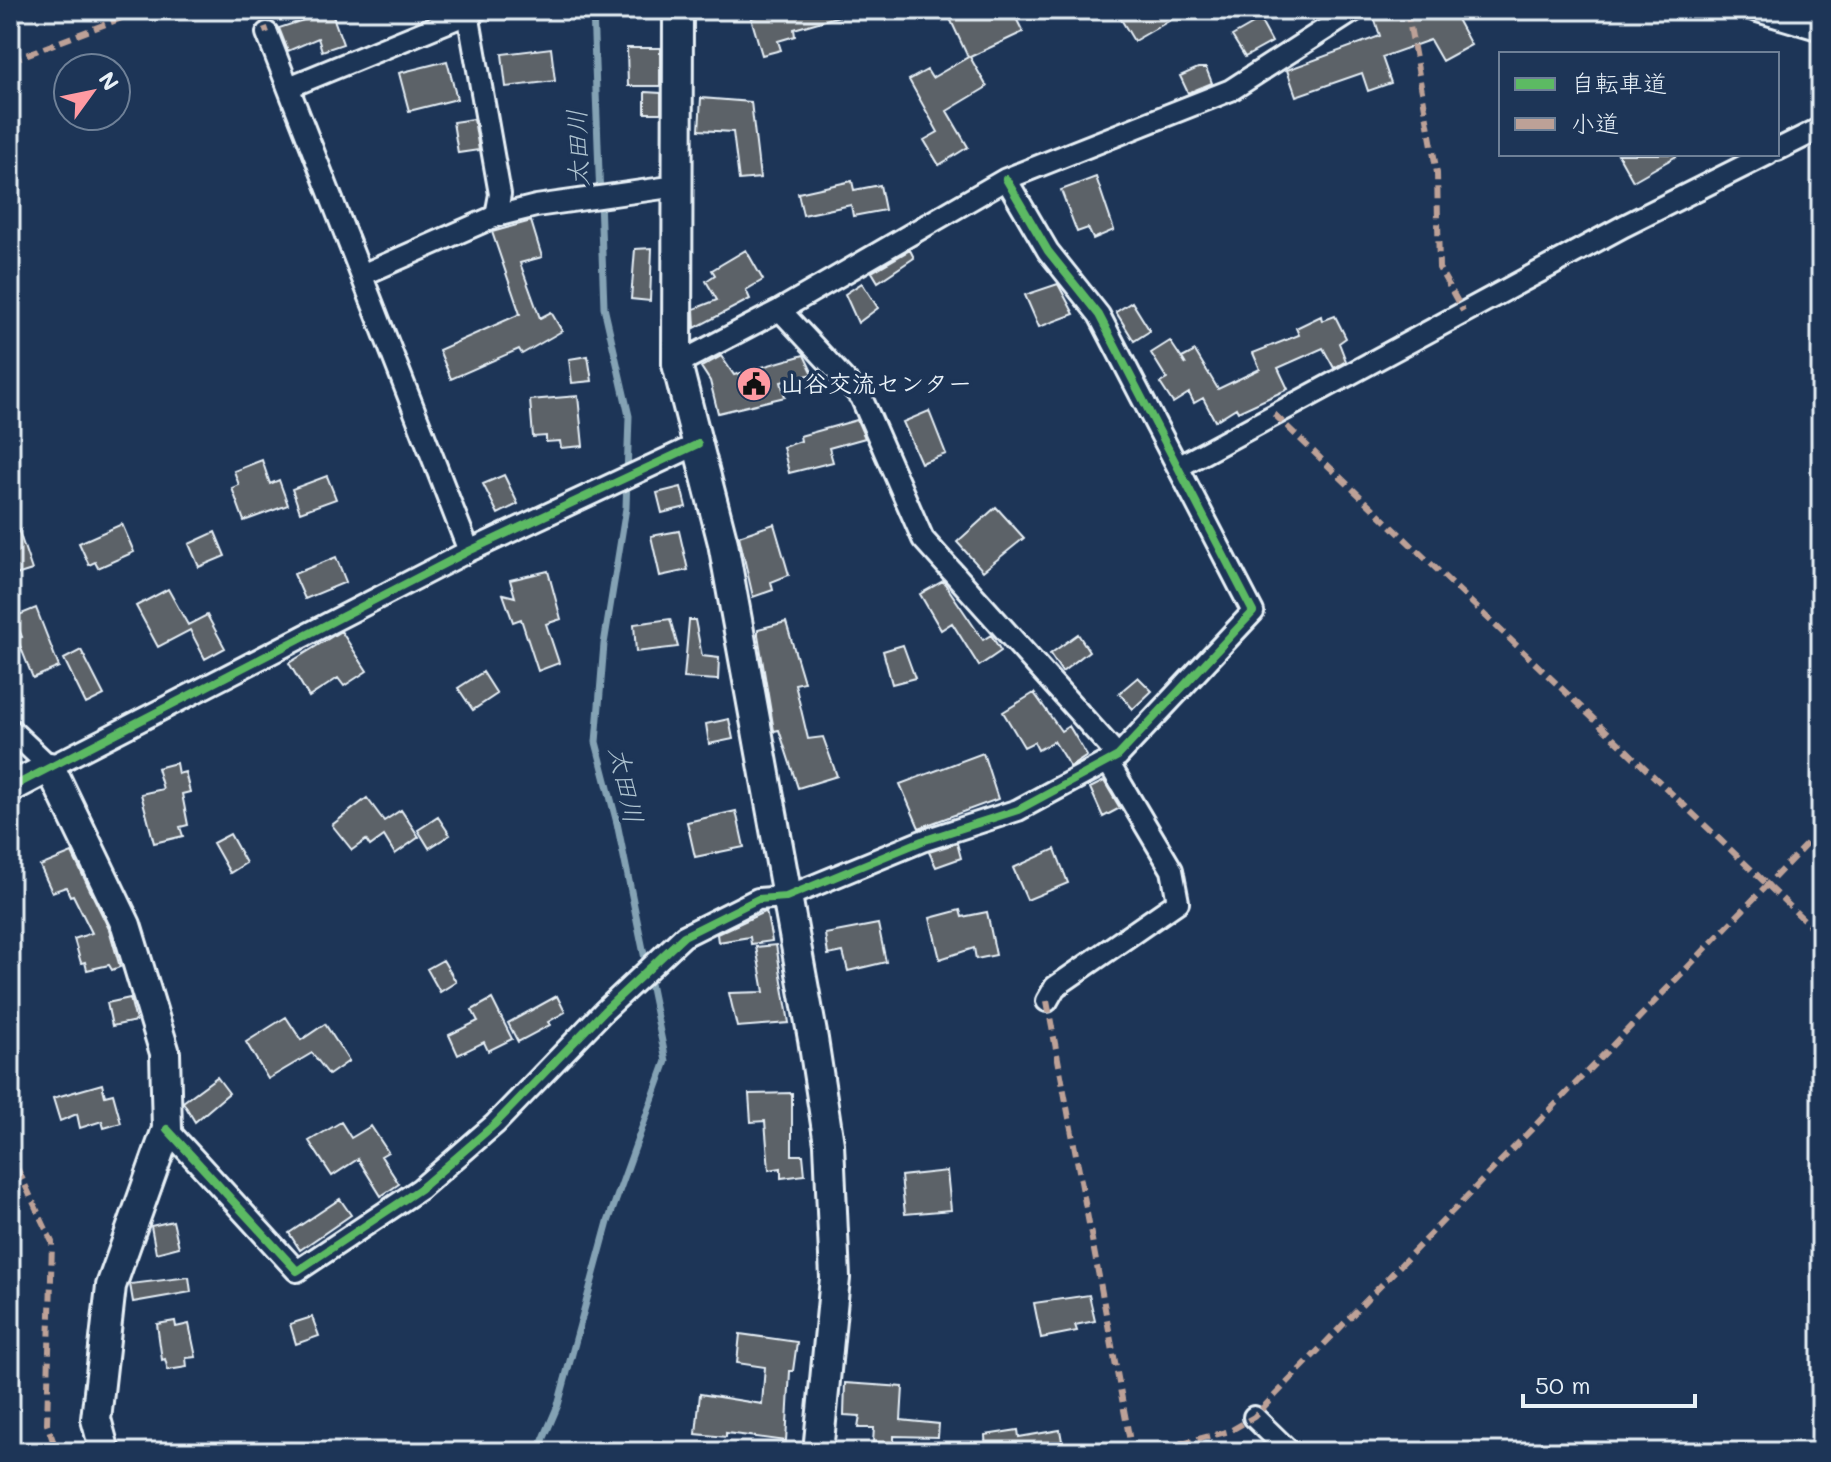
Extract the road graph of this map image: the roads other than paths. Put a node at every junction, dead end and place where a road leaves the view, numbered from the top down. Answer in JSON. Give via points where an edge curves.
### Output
{"nodes":[{"id":1,"x":678,"y":10,"type":"edge"},
{"id":2,"x":1355,"y":10,"type":"edge"},
{"id":3,"x":1754,"y":10,"type":"edge"},
{"id":4,"x":472,"y":12,"type":"edge"},
{"id":5,"x":1821,"y":30,"type":"edge"},
{"id":6,"x":267,"y":33,"type":"dead end"},
{"id":7,"x":289,"y":87,"type":"junction"},
{"id":8,"x":1821,"y":128,"type":"edge"},
{"id":9,"x":1779,"y":149,"type":"edge"},
{"id":10,"x":1764,"y":156,"type":"edge"},
{"id":11,"x":1006,"y":179,"type":"junction"},
{"id":12,"x":677,"y":186,"type":"junction"},
{"id":13,"x":496,"y":216,"type":"junction"},
{"id":14,"x":362,"y":275,"type":"junction"},
{"id":15,"x":780,"y":310,"type":"junction"},
{"id":16,"x":677,"y":364,"type":"junction"},
{"id":17,"x":698,"y":444,"type":"junction"},
{"id":18,"x":1178,"y":467,"type":"junction"},
{"id":19,"x":469,"y":551,"type":"junction"},
{"id":20,"x":10,"y":729,"type":"edge"},
{"id":21,"x":1113,"y":759,"type":"junction"},
{"id":22,"x":50,"y":767,"type":"junction"},
{"id":23,"x":10,"y":788,"type":"edge"},
{"id":24,"x":786,"y":897,"type":"junction"},
{"id":25,"x":1047,"y":1001,"type":"dead end"},
{"id":26,"x":167,"y":1129,"type":"junction"},
{"id":27,"x":1254,"y":1417,"type":"dead end"},
{"id":28,"x":105,"y":1452,"type":"edge"},
{"id":29,"x":818,"y":1452,"type":"edge"},
{"id":30,"x":1290,"y":1452,"type":"edge"}],
"edges":[{"from":1,"to":12,"type":"main road"},
{"from":2,"to":11,"type":"street","via":[[1231,90]]},
{"from":3,"to":5,"type":"street"},
{"from":4,"to":7,"type":"street"},
{"from":4,"to":13,"type":"street","via":[[500,194]]},
{"from":6,"to":7,"type":"street"},
{"from":7,"to":14,"type":"street"},
{"from":8,"to":9,"type":"street"},
{"from":10,"to":18,"type":"street","via":[[1583,247]]},
{"from":11,"to":15,"type":"street"},
{"from":11,"to":18,"type":"street","via":[[1048,251],[1099,315]]},
{"from":12,"to":13,"type":"street"},
{"from":12,"to":16,"type":"main road"},
{"from":13,"to":14,"type":"street"},
{"from":14,"to":19,"type":"street"},
{"from":15,"to":16,"type":"street"},
{"from":15,"to":21,"type":"street","via":[[861,397],[923,539]]},
{"from":16,"to":17,"type":"main road"},
{"from":17,"to":19,"type":"street"},
{"from":17,"to":24,"type":"main road","via":[[723,543]]},
{"from":18,"to":21,"type":"street","via":[[1253,612]]},
{"from":19,"to":22,"type":"street"},
{"from":20,"to":22,"type":"street"},
{"from":21,"to":24,"type":"street","via":[[1018,810],[922,841]]},
{"from":21,"to":25,"type":"street","via":[[1172,870],[1178,902],[1055,987]]},
{"from":22,"to":23,"type":"main road"},
{"from":22,"to":26,"type":"main road","via":[[126,925],[165,1053]]},
{"from":24,"to":26,"type":"street","via":[[758,899],[684,936],[463,1152],[420,1189],[297,1271]]},
{"from":24,"to":29,"type":"main road","via":[[829,1144],[835,1278]]},
{"from":26,"to":28,"type":"main road","via":[[111,1286],[96,1419]]},
{"from":27,"to":30,"type":"street"}]}
